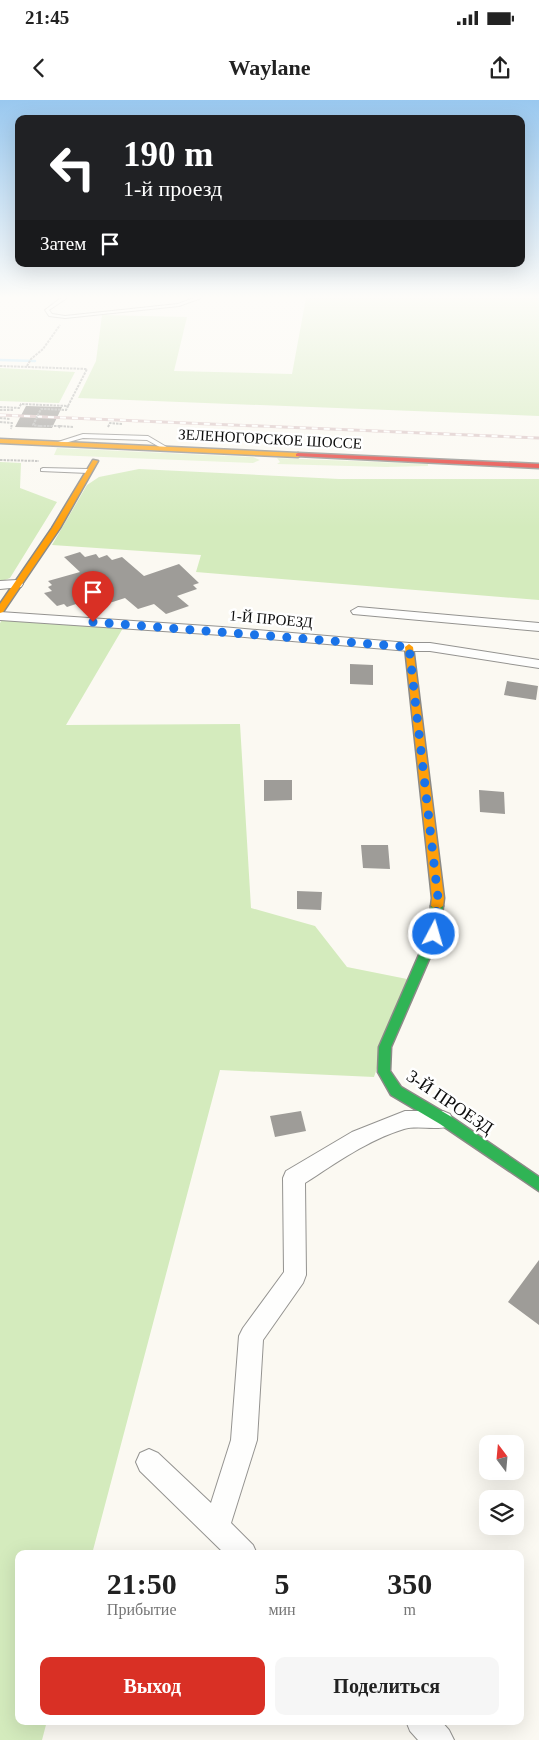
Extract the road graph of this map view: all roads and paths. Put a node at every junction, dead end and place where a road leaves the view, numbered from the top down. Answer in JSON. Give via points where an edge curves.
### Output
{"nodes":[{"id":1,"x":84,"y":375,"type":"edge"},
{"id":2,"x":68,"y":406,"type":"junction"},
{"id":3,"x":0,"y":408,"type":"edge"},
{"id":4,"x":13,"y":410,"type":"dead end"},
{"id":5,"x":0,"y":418,"type":"edge"},
{"id":6,"x":10,"y":419,"type":"dead end"},
{"id":7,"x":0,"y":422,"type":"edge"},
{"id":8,"x":12,"y":423,"type":"dead end"},
{"id":9,"x":56,"y":426,"type":"dead end"},
{"id":10,"x":1,"y":451,"type":"edge"},
{"id":11,"x":255,"y":454,"type":"junction"},
{"id":12,"x":47,"y":460,"type":"joint"},
{"id":13,"x":263,"y":465,"type":"dead end"},
{"id":14,"x":539,"y":466,"type":"edge"},
{"id":15,"x":43,"y":470,"type":"dead end"},
{"id":16,"x":371,"y":470,"type":"dead end"},
{"id":17,"x":88,"y":471,"type":"junction"},
{"id":18,"x":539,"y":473,"type":"edge"},
{"id":19,"x":17,"y":584,"type":"junction"},
{"id":20,"x":0,"y":585,"type":"edge"},
{"id":21,"x":0,"y":610,"type":"edge"},
{"id":22,"x":358,"y":611,"type":"dead end"},
{"id":23,"x":0,"y":616,"type":"edge"},
{"id":24,"x":539,"y":627,"type":"edge"},
{"id":25,"x":428,"y":632,"type":"junction"},
{"id":26,"x":409,"y":647,"type":"junction"},
{"id":27,"x":539,"y":664,"type":"edge"},
{"id":28,"x":445,"y":1120,"type":"junction"},
{"id":29,"x":539,"y":1184,"type":"edge"},
{"id":30,"x":149,"y":1462,"type":"dead end"},
{"id":31,"x":216,"y":1527,"type":"junction"},
{"id":32,"x":240,"y":1550,"type":"edge"},
{"id":33,"x":424,"y":1725,"type":"edge"},
{"id":34,"x":439,"y":1740,"type":"edge"}],
"edges":[{"from":1,"to":2,"type":"path"},
{"from":2,"to":3,"type":"path","via":[[21,404],[19,408]]},
{"from":2,"to":9,"type":"path","bridge":true,"via":[[66,410],[41,409],[33,425]]},
{"from":3,"to":4,"type":"path"},
{"from":5,"to":6,"type":"path"},
{"from":7,"to":8,"type":"path"},
{"from":10,"to":11,"type":"street","name":"ЗЕЛЕНОГОРСКОЕ ШОССЕ","via":[[16,442]]},
{"from":10,"to":12,"type":"path"},
{"from":11,"to":13,"type":"street","via":[[269,461]]},
{"from":11,"to":14,"type":"street","name":"ЗЕЛЕНОГОРСКОЕ ШОССЕ"},
{"from":12,"to":17,"type":"street","via":[[100,461]]},
{"from":15,"to":17,"type":"lane"},
{"from":16,"to":18,"type":"street","name":"ЗЕЛЕНОГОРСКОЕ ШОССЕ"},
{"from":17,"to":19,"type":"street","via":[[56,528]]},
{"from":19,"to":20,"type":"street"},
{"from":19,"to":21,"type":"street"},
{"from":22,"to":25,"type":"street"},
{"from":23,"to":26,"type":"street","name":"1-Й ПРОЕЗД"},
{"from":24,"to":25,"type":"street"},
{"from":25,"to":26,"type":"street","name":"1-Й ПРОЕЗД"},
{"from":25,"to":27,"type":"street","name":"1-Й ПРОЕЗД"},
{"from":26,"to":28,"type":"street","name":"3-Й ПРОЕЗД","via":[[438,898],[434,934],[385,1048],[384,1072],[396,1091]]},
{"from":28,"to":29,"type":"street","name":"3-Й ПРОЕЗД"},
{"from":28,"to":31,"type":"street","via":[[405,1120],[359,1138],[294,1178],[295,1275],[251,1336],[244,1440]]},
{"from":30,"to":31,"type":"street"},
{"from":31,"to":32,"type":"street"},
{"from":33,"to":34,"type":"street"}]}
